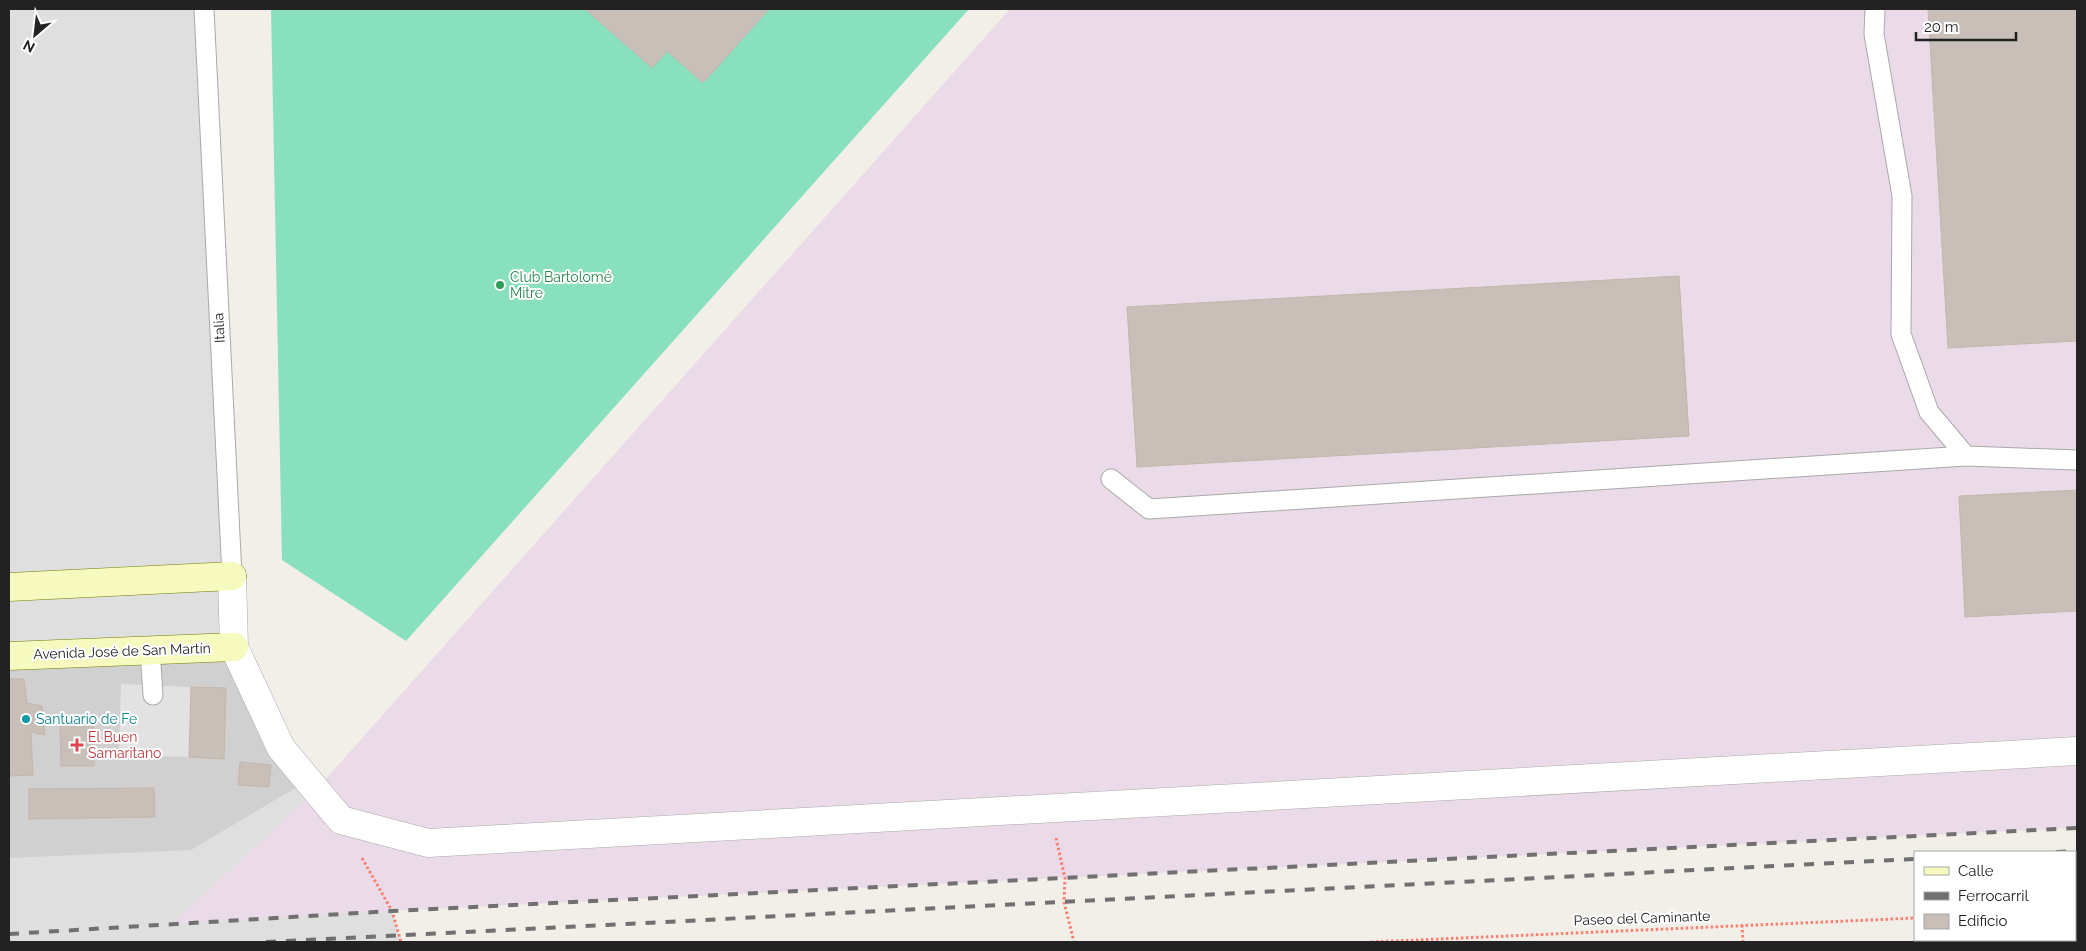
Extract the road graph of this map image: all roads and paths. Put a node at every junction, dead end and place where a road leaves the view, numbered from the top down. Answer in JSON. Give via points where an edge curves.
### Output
{"nodes":[{"id":1,"x":204,"y":9,"type":"edge"},
{"id":2,"x":1875,"y":9,"type":"edge"},
{"id":3,"x":1966,"y":456,"type":"junction"},
{"id":4,"x":2077,"y":460,"type":"edge"},
{"id":5,"x":1111,"y":479,"type":"dead end"},
{"id":6,"x":232,"y":576,"type":"junction"},
{"id":7,"x":9,"y":587,"type":"edge"},
{"id":8,"x":234,"y":647,"type":"junction"},
{"id":9,"x":150,"y":650,"type":"junction"},
{"id":10,"x":9,"y":656,"type":"edge"},
{"id":11,"x":153,"y":695,"type":"dead end"},
{"id":12,"x":2077,"y":752,"type":"edge"},
{"id":13,"x":1048,"y":808,"type":"junction"},
{"id":14,"x":341,"y":820,"type":"junction"},
{"id":15,"x":1914,"y":918,"type":"edge"},
{"id":16,"x":1742,"y":925,"type":"junction"},
{"id":17,"x":401,"y":942,"type":"edge"},
{"id":18,"x":1074,"y":942,"type":"edge"},
{"id":19,"x":1371,"y":942,"type":"edge"},
{"id":20,"x":1743,"y":942,"type":"edge"}],
"edges":[{"from":1,"to":6,"type":"lane","name":"Italia"},
{"from":2,"to":3,"type":"lane","via":[[1874,34],[1902,196],[1901,334],[1929,412]]},
{"from":3,"to":4,"type":"lane"},
{"from":3,"to":5,"type":"lane","via":[[1149,509]]},
{"from":6,"to":7,"type":"street"},
{"from":6,"to":8,"type":"street","name":"Italia"},
{"from":8,"to":9,"type":"street","name":"Avenida José de San Martín"},
{"from":8,"to":14,"type":"street","via":[[281,748]]},
{"from":9,"to":10,"type":"street","name":"Avenida José de San Martín"},
{"from":9,"to":11,"type":"lane"},
{"from":12,"to":13,"type":"street"},
{"from":13,"to":14,"type":"street","via":[[428,843]]},
{"from":13,"to":18,"type":"path","via":[[1065,878],[1064,902]]},
{"from":14,"to":17,"type":"path","via":[[392,911]]},
{"from":15,"to":16,"type":"path","name":"Paseo del Caminante"},
{"from":16,"to":19,"type":"path","name":"Paseo del Caminante"},
{"from":16,"to":20,"type":"path"}]}
